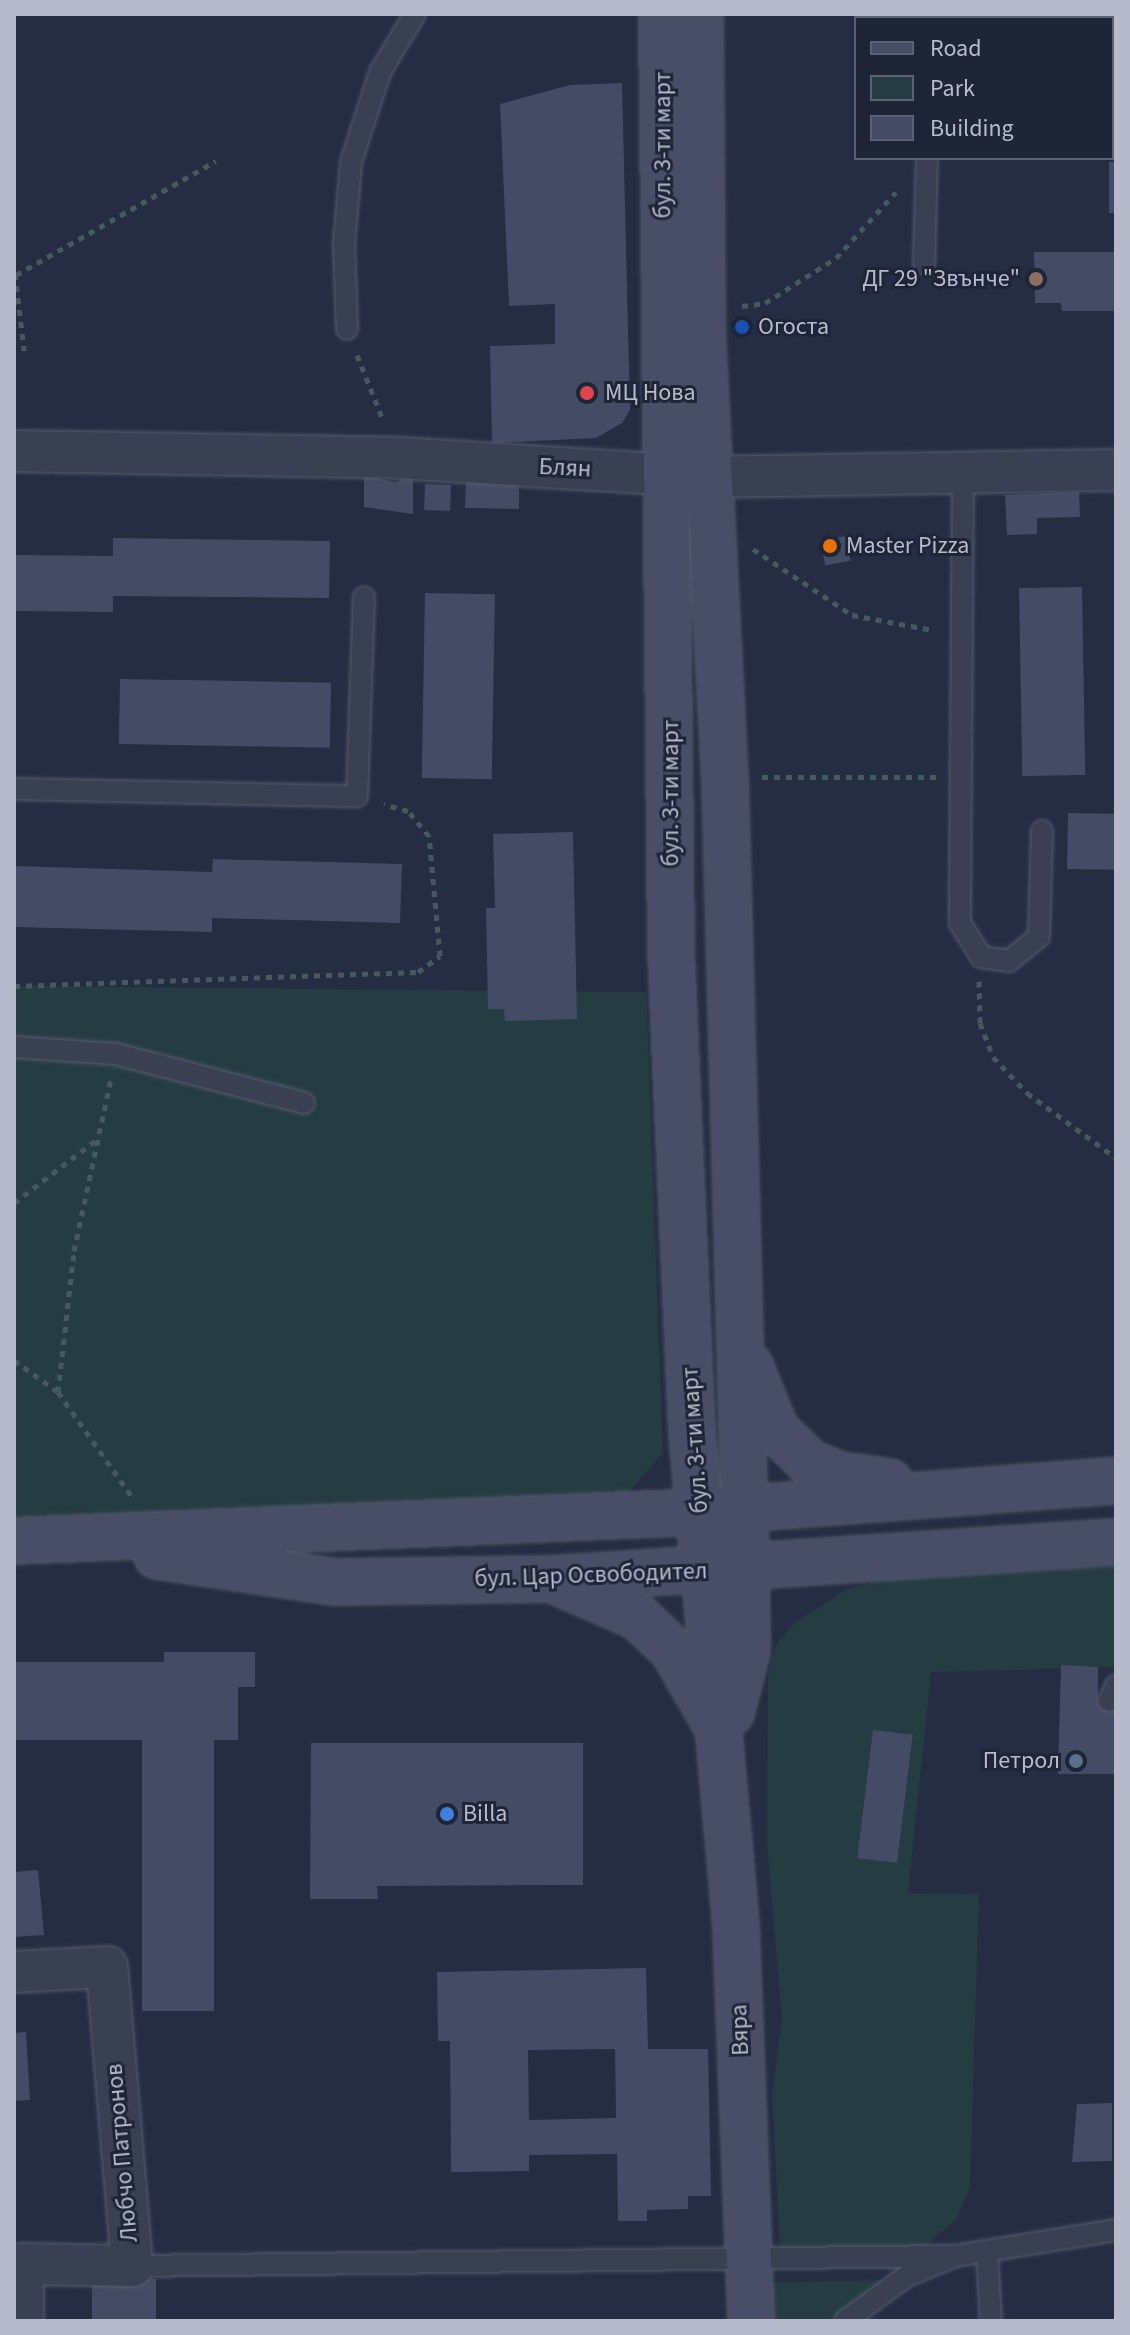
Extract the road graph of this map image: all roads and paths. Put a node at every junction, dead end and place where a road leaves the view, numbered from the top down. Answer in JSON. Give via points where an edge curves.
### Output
{"nodes":[{"id":1,"x":415,"y":14,"type":"edge"},
{"id":2,"x":662,"y":14,"type":"edge"},
{"id":3,"x":700,"y":14,"type":"edge"},
{"id":4,"x":927,"y":160,"type":"edge"},
{"id":5,"x":216,"y":161,"type":"dead end"},
{"id":6,"x":906,"y":181,"type":"dead end"},
{"id":7,"x":924,"y":264,"type":"dead end"},
{"id":8,"x":15,"y":274,"type":"edge"},
{"id":9,"x":702,"y":316,"type":"junction"},
{"id":10,"x":347,"y":329,"type":"joint"},
{"id":11,"x":24,"y":350,"type":"dead end"},
{"id":12,"x":14,"y":451,"type":"edge"},
{"id":13,"x":398,"y":458,"type":"junction"},
{"id":14,"x":1116,"y":470,"type":"edge"},
{"id":15,"x":963,"y":471,"type":"junction"},
{"id":16,"x":666,"y":472,"type":"junction"},
{"id":17,"x":710,"y":477,"type":"junction"},
{"id":18,"x":712,"y":522,"type":"junction"},
{"id":19,"x":364,"y":597,"type":"dead end"},
{"id":20,"x":962,"y":636,"type":"junction"},
{"id":21,"x":961,"y":776,"type":"junction"},
{"id":22,"x":725,"y":777,"type":"junction"},
{"id":23,"x":14,"y":789,"type":"edge"},
{"id":24,"x":357,"y":796,"type":"junction"},
{"id":25,"x":1042,"y":831,"type":"dead end"},
{"id":26,"x":981,"y":957,"type":"junction"},
{"id":27,"x":14,"y":986,"type":"edge"},
{"id":28,"x":14,"y":1047,"type":"edge"},
{"id":29,"x":116,"y":1054,"type":"junction"},
{"id":30,"x":304,"y":1103,"type":"dead end"},
{"id":31,"x":101,"y":1136,"type":"junction"},
{"id":32,"x":1116,"y":1158,"type":"edge"},
{"id":33,"x":14,"y":1203,"type":"edge"},
{"id":34,"x":737,"y":1320,"type":"junction"},
{"id":35,"x":14,"y":1360,"type":"edge"},
{"id":36,"x":58,"y":1392,"type":"junction"},
{"id":37,"x":1116,"y":1481,"type":"edge"},
{"id":38,"x":1000,"y":1489,"type":"junction"},
{"id":39,"x":743,"y":1508,"type":"junction"},
{"id":40,"x":699,"y":1512,"type":"junction"},
{"id":41,"x":186,"y":1536,"type":"junction"},
{"id":42,"x":14,"y":1541,"type":"edge"},
{"id":43,"x":67,"y":1542,"type":"junction"},
{"id":44,"x":1116,"y":1542,"type":"edge"},
{"id":45,"x":726,"y":1569,"type":"junction"},
{"id":46,"x":552,"y":1579,"type":"junction"},
{"id":47,"x":724,"y":1739,"type":"junction"},
{"id":48,"x":14,"y":1972,"type":"edge"},
{"id":49,"x":1116,"y":2230,"type":"edge"},
{"id":50,"x":987,"y":2252,"type":"junction"},
{"id":51,"x":955,"y":2256,"type":"junction"},
{"id":52,"x":750,"y":2261,"type":"junction"},
{"id":53,"x":132,"y":2266,"type":"junction"},
{"id":54,"x":23,"y":2321,"type":"edge"},
{"id":55,"x":751,"y":2321,"type":"edge"},
{"id":56,"x":845,"y":2321,"type":"edge"},
{"id":57,"x":991,"y":2321,"type":"edge"}],
"edges":[{"from":1,"to":10,"type":"lane","via":[[380,72],[351,162],[344,244]]},
{"from":2,"to":16,"type":"street","name":"бул. 3-ти март"},
{"from":3,"to":9,"type":"street","name":"бул. 3-ти март"},
{"from":4,"to":7,"type":"lane"},
{"from":5,"to":8,"type":"path"},
{"from":6,"to":9,"type":"path","via":[[836,258],[765,303]]},
{"from":8,"to":11,"type":"path"},
{"from":9,"to":17,"type":"street","name":"бул. 3-ти март"},
{"from":10,"to":13,"type":"path"},
{"from":12,"to":13,"type":"street","name":"Блян"},
{"from":13,"to":16,"type":"street","name":"Блян"},
{"from":14,"to":15,"type":"street","name":"Блян"},
{"from":15,"to":17,"type":"street","name":"Блян"},
{"from":15,"to":20,"type":"lane"},
{"from":16,"to":17,"type":"street","name":"Блян"},
{"from":16,"to":40,"type":"street","name":"бул. 3-ти март","via":[[671,951]]},
{"from":17,"to":18,"type":"street","name":"бул. 3-ти март"},
{"from":18,"to":20,"type":"path","via":[[852,615]]},
{"from":18,"to":22,"type":"street","name":"бул. 3-ти март"},
{"from":19,"to":24,"type":"lane"},
{"from":20,"to":21,"type":"lane"},
{"from":21,"to":22,"type":"path"},
{"from":21,"to":26,"type":"lane","via":[[960,923]]},
{"from":22,"to":34,"type":"street","name":"бул. 3-ти март"},
{"from":23,"to":24,"type":"lane"},
{"from":24,"to":27,"type":"path","via":[[408,811],[429,836],[440,956],[418,972]]},
{"from":25,"to":26,"type":"lane","via":[[1039,937],[1009,961]]},
{"from":26,"to":32,"type":"path","via":[[977,1005],[993,1057],[1027,1093]]},
{"from":28,"to":29,"type":"lane"},
{"from":29,"to":30,"type":"lane"},
{"from":29,"to":31,"type":"path"},
{"from":31,"to":33,"type":"path","via":[[54,1178]]},
{"from":31,"to":36,"type":"path","via":[[74,1251]]},
{"from":34,"to":38,"type":"street","via":[[761,1403],[776,1430],[810,1463],[872,1481]]},
{"from":34,"to":39,"type":"street","name":"бул. 3-ти март"},
{"from":35,"to":36,"type":"path"},
{"from":36,"to":41,"type":"path","via":[[130,1495]]},
{"from":37,"to":38,"type":"street","name":"бул. Цар Освободител"},
{"from":38,"to":39,"type":"street","name":"бул. Цар Освободител"},
{"from":39,"to":40,"type":"street","name":"бул. Цар Освободител"},
{"from":39,"to":45,"type":"street","name":"Вяра"},
{"from":40,"to":41,"type":"street","name":"бул. Цар Освободител"},
{"from":40,"to":45,"type":"street","name":"бул. 3-ти март"},
{"from":41,"to":43,"type":"street","name":"бул. Цар Освободител"},
{"from":42,"to":43,"type":"street","name":"бул. Цар Освободител"},
{"from":43,"to":46,"type":"street","name":"бул. Цар Освободител","via":[[336,1582]]},
{"from":44,"to":45,"type":"street","name":"бул. Цар Освободител"},
{"from":45,"to":46,"type":"street","name":"бул. Цар Освободител"},
{"from":45,"to":47,"type":"street","name":"Вяра","via":[[747,1651]]},
{"from":46,"to":47,"type":"street","via":[[638,1617],[673,1650]]},
{"from":47,"to":52,"type":"street","name":"Вяра"},
{"from":48,"to":53,"type":"street","name":"Любчо Патронов","via":[[107,1967]]},
{"from":49,"to":50,"type":"lane"},
{"from":50,"to":51,"type":"lane"},
{"from":50,"to":57,"type":"lane"},
{"from":51,"to":52,"type":"lane"},
{"from":51,"to":56,"type":"lane","via":[[907,2276]]},
{"from":52,"to":53,"type":"lane"},
{"from":52,"to":55,"type":"street","name":"Вяра"},
{"from":53,"to":54,"type":"street","name":"Любчо Патронов","via":[[23,2264]]}]}
